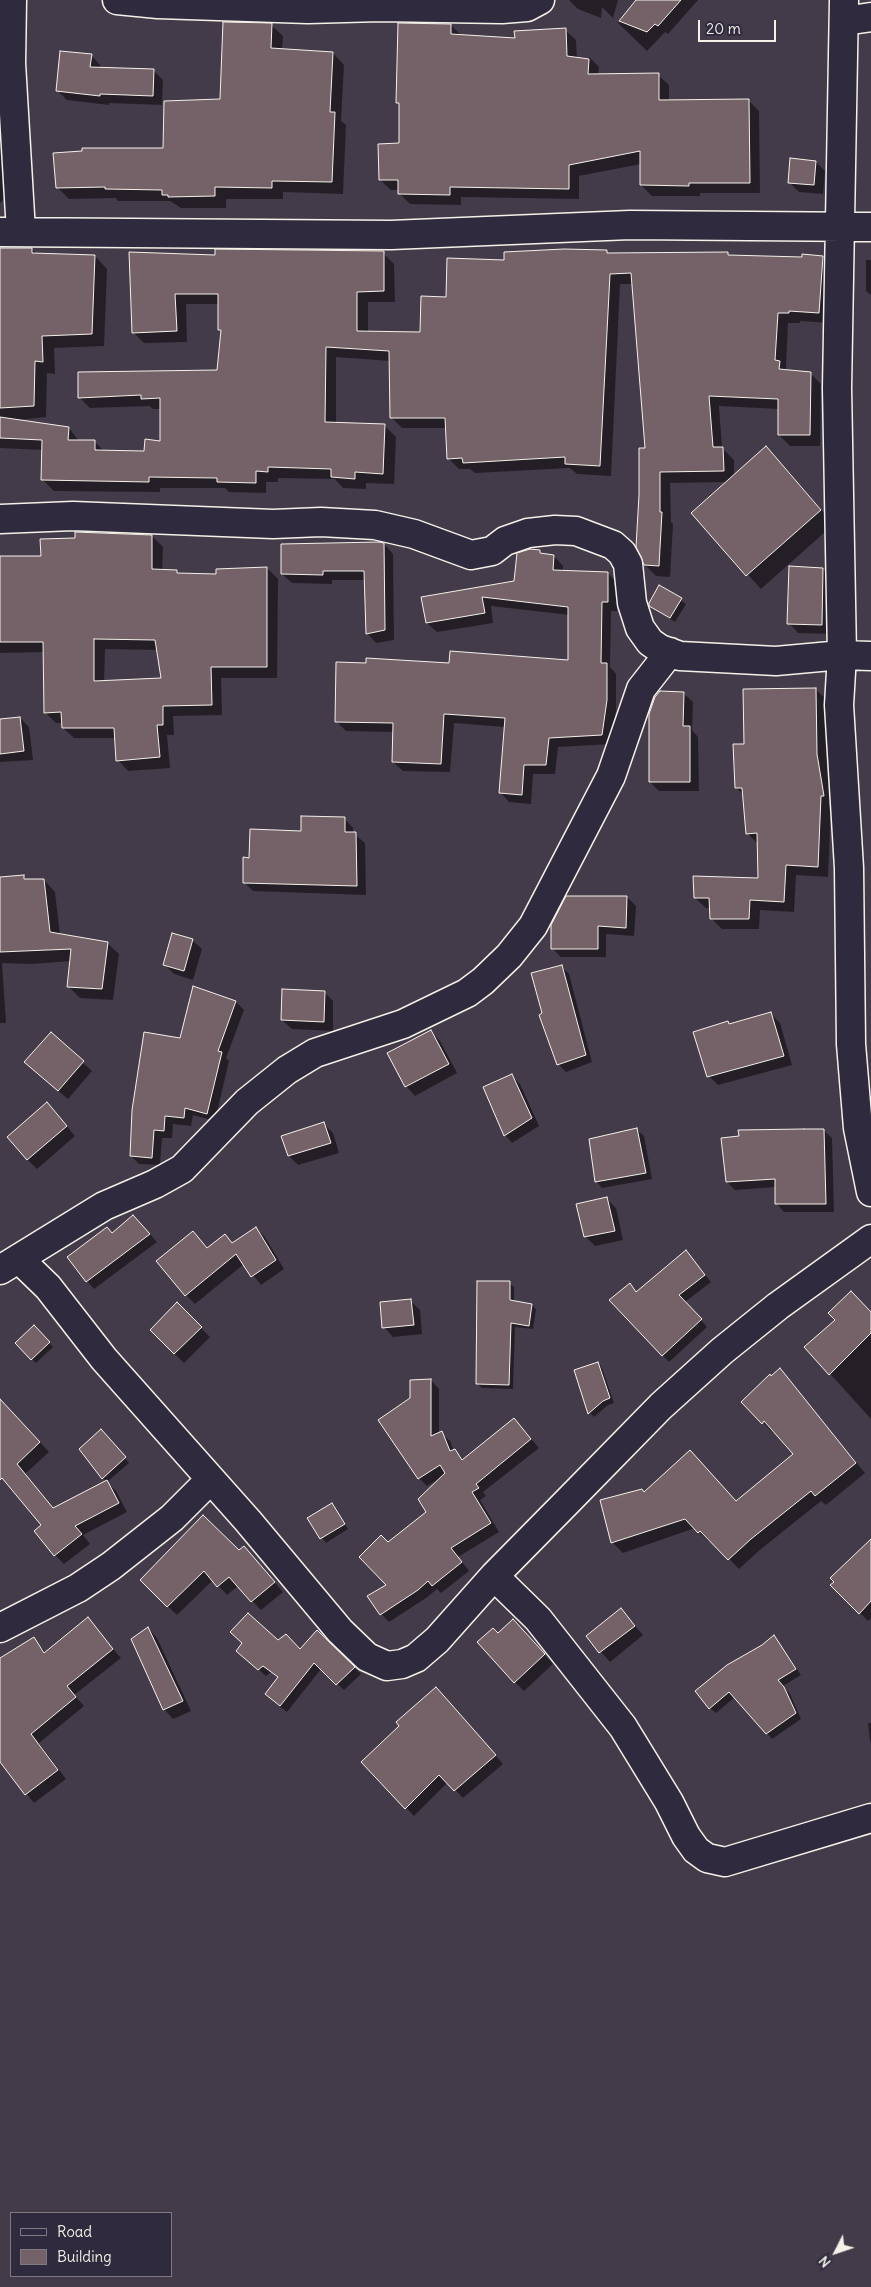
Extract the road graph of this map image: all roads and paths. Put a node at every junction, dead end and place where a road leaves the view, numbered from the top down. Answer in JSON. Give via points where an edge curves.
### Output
{"nodes":[{"id":1,"x":12,"y":0,"type":"edge"},
{"id":2,"x":118,"y":0,"type":"edge"},
{"id":3,"x":540,"y":0,"type":"edge"},
{"id":4,"x":240,"y":4,"type":"edge"},
{"id":5,"x":844,"y":11,"type":"edge"},
{"id":6,"x":871,"y":17,"type":"edge"},
{"id":7,"x":840,"y":226,"type":"junction"},
{"id":8,"x":871,"y":227,"type":"edge"},
{"id":9,"x":10,"y":232,"type":"edge"},
{"id":10,"x":0,"y":519,"type":"edge"},
{"id":11,"x":670,"y":652,"type":"junction"},
{"id":12,"x":842,"y":655,"type":"junction"},
{"id":13,"x":871,"y":656,"type":"edge"},
{"id":14,"x":860,"y":869,"type":"edge"},
{"id":15,"x":871,"y":1192,"type":"edge"},
{"id":16,"x":871,"y":1239,"type":"edge"},
{"id":17,"x":10,"y":1265,"type":"edge"},
{"id":18,"x":210,"y":1480,"type":"junction"},
{"id":19,"x":494,"y":1576,"type":"junction"},
{"id":20,"x":0,"y":1628,"type":"edge"},
{"id":21,"x":871,"y":1818,"type":"edge"}],
"edges":[{"from":1,"to":9,"type":"street","via":[[15,154]]},
{"from":2,"to":4,"type":"street"},
{"from":3,"to":4,"type":"street","via":[[527,7],[502,9]]},
{"from":5,"to":6,"type":"street"},
{"from":5,"to":7,"type":"street"},
{"from":7,"to":8,"type":"street"},
{"from":7,"to":9,"type":"street","via":[[724,228],[630,225],[391,235]]},
{"from":7,"to":12,"type":"street","via":[[837,388]]},
{"from":10,"to":11,"type":"street","via":[[73,516],[375,525],[414,534],[471,555],[492,551],[528,532],[576,531],[613,545],[622,553],[628,564],[632,603],[640,628],[650,642]]},
{"from":11,"to":12,"type":"street","via":[[680,656],[776,661]]},
{"from":11,"to":17,"type":"street","via":[[641,689],[611,776],[533,926],[503,962],[467,993],[449,1003],[403,1024],[315,1053],[301,1061],[247,1102],[182,1169],[104,1206]]},
{"from":12,"to":13,"type":"street"},
{"from":12,"to":14,"type":"street","via":[[839,705]]},
{"from":14,"to":15,"type":"street","via":[[850,1044],[858,1128]]},
{"from":16,"to":19,"type":"street","via":[[722,1351],[661,1406]]},
{"from":17,"to":18,"type":"street","via":[[48,1287],[104,1359]]},
{"from":18,"to":19,"type":"street","via":[[340,1631],[367,1657],[387,1666],[416,1658],[437,1640]]},
{"from":18,"to":20,"type":"street","via":[[172,1518],[111,1566],[78,1588]]},
{"from":19,"to":21,"type":"street","via":[[538,1619],[623,1727],[670,1802],[686,1836],[707,1858],[725,1862]]}]}
